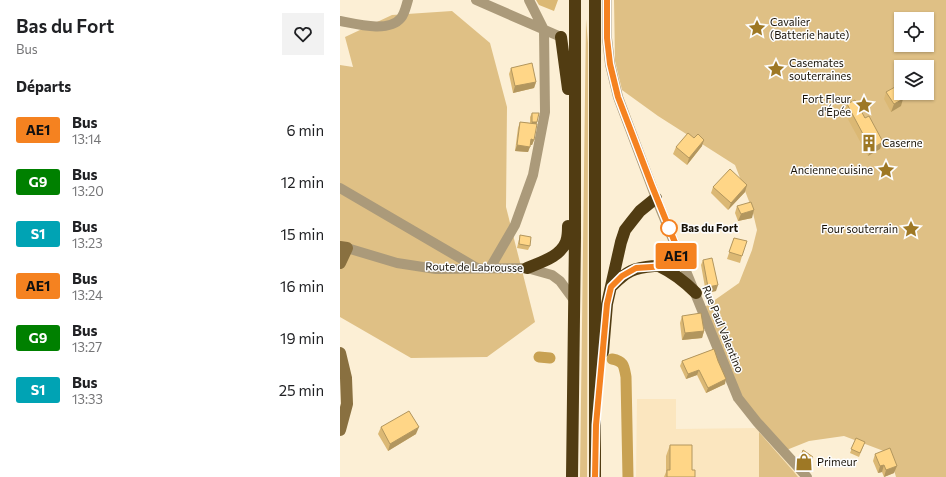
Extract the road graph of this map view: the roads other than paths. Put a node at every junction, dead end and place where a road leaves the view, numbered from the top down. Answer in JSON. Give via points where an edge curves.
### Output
{"nodes":[{"id":1,"x":408,"y":0,"type":"edge"},
{"id":2,"x":476,"y":0,"type":"edge"},
{"id":3,"x":529,"y":0,"type":"edge"},
{"id":4,"x":575,"y":0,"type":"edge"},
{"id":5,"x":595,"y":0,"type":"edge"},
{"id":6,"x":607,"y":0,"type":"edge"},
{"id":7,"x":340,"y":21,"type":"edge"},
{"id":8,"x":544,"y":30,"type":"junction"},
{"id":9,"x":561,"y":37,"type":"joint"},
{"id":10,"x":575,"y":154,"type":"junction"},
{"id":11,"x":340,"y":188,"type":"edge"},
{"id":12,"x":575,"y":193,"type":"junction"},
{"id":13,"x":656,"y":198,"type":"junction"},
{"id":14,"x":344,"y":248,"type":"edge"},
{"id":15,"x":678,"y":250,"type":"junction"},
{"id":16,"x":340,"y":263,"type":"edge"},
{"id":17,"x":658,"y":266,"type":"junction"},
{"id":18,"x":477,"y":268,"type":"junction"},
{"id":19,"x":490,"y":268,"type":"junction"},
{"id":20,"x":527,"y":268,"type":"junction"},
{"id":21,"x":611,"y":287,"type":"junction"},
{"id":22,"x":696,"y":293,"type":"junction"},
{"id":23,"x":574,"y":300,"type":"junction"},
{"id":24,"x":340,"y":353,"type":"edge"},
{"id":25,"x":596,"y":425,"type":"junction"},
{"id":26,"x":340,"y":430,"type":"edge"},
{"id":27,"x":572,"y":477,"type":"edge"},
{"id":28,"x":595,"y":477,"type":"edge"},
{"id":29,"x":807,"y":477,"type":"edge"}],
"edges":[{"from":1,"to":7,"type":"street","via":[[400,19],[390,25],[370,26]]},
{"from":2,"to":8,"type":"street"},
{"from":3,"to":8,"type":"street"},
{"from":4,"to":10,"type":"highway"},
{"from":5,"to":25,"type":"highway"},
{"from":6,"to":13,"type":"street","name":"Rue Paul Valentino","via":[[607,38],[618,97]]},
{"from":8,"to":9,"type":"street"},
{"from":8,"to":19,"type":"street","via":[[545,112],[533,176],[515,225]]},
{"from":9,"to":10,"type":"highway"},
{"from":10,"to":12,"type":"highway"},
{"from":11,"to":18,"type":"street"},
{"from":12,"to":20,"type":"highway","via":[[568,221],[567,242],[555,256]]},
{"from":12,"to":23,"type":"highway"},
{"from":13,"to":15,"type":"street","name":"Rue Paul Valentino"},
{"from":13,"to":21,"type":"highway","via":[[640,211],[625,230]]},
{"from":14,"to":16,"type":"street"},
{"from":14,"to":18,"type":"street","name":"Route de Labrousse","via":[[397,263],[436,269]]},
{"from":15,"to":17,"type":"highway","via":[[673,263]]},
{"from":15,"to":22,"type":"street","name":"Rue Paul Valentino"},
{"from":17,"to":21,"type":"highway","via":[[636,268],[622,276]]},
{"from":17,"to":22,"type":"highway","via":[[672,272]]},
{"from":18,"to":19,"type":"street","name":"Route de Labrousse"},
{"from":19,"to":20,"type":"street","name":"Route de Labrousse"},
{"from":20,"to":23,"type":"street","name":"Route de Labrousse","via":[[552,275],[560,281]]},
{"from":21,"to":25,"type":"highway","via":[[607,304]]},
{"from":22,"to":29,"type":"street","name":"Rue Paul Valentino","via":[[738,398]]},
{"from":23,"to":27,"type":"highway"},
{"from":24,"to":26,"type":"street","via":[[346,378],[347,404]]},
{"from":25,"to":28,"type":"highway"}]}
